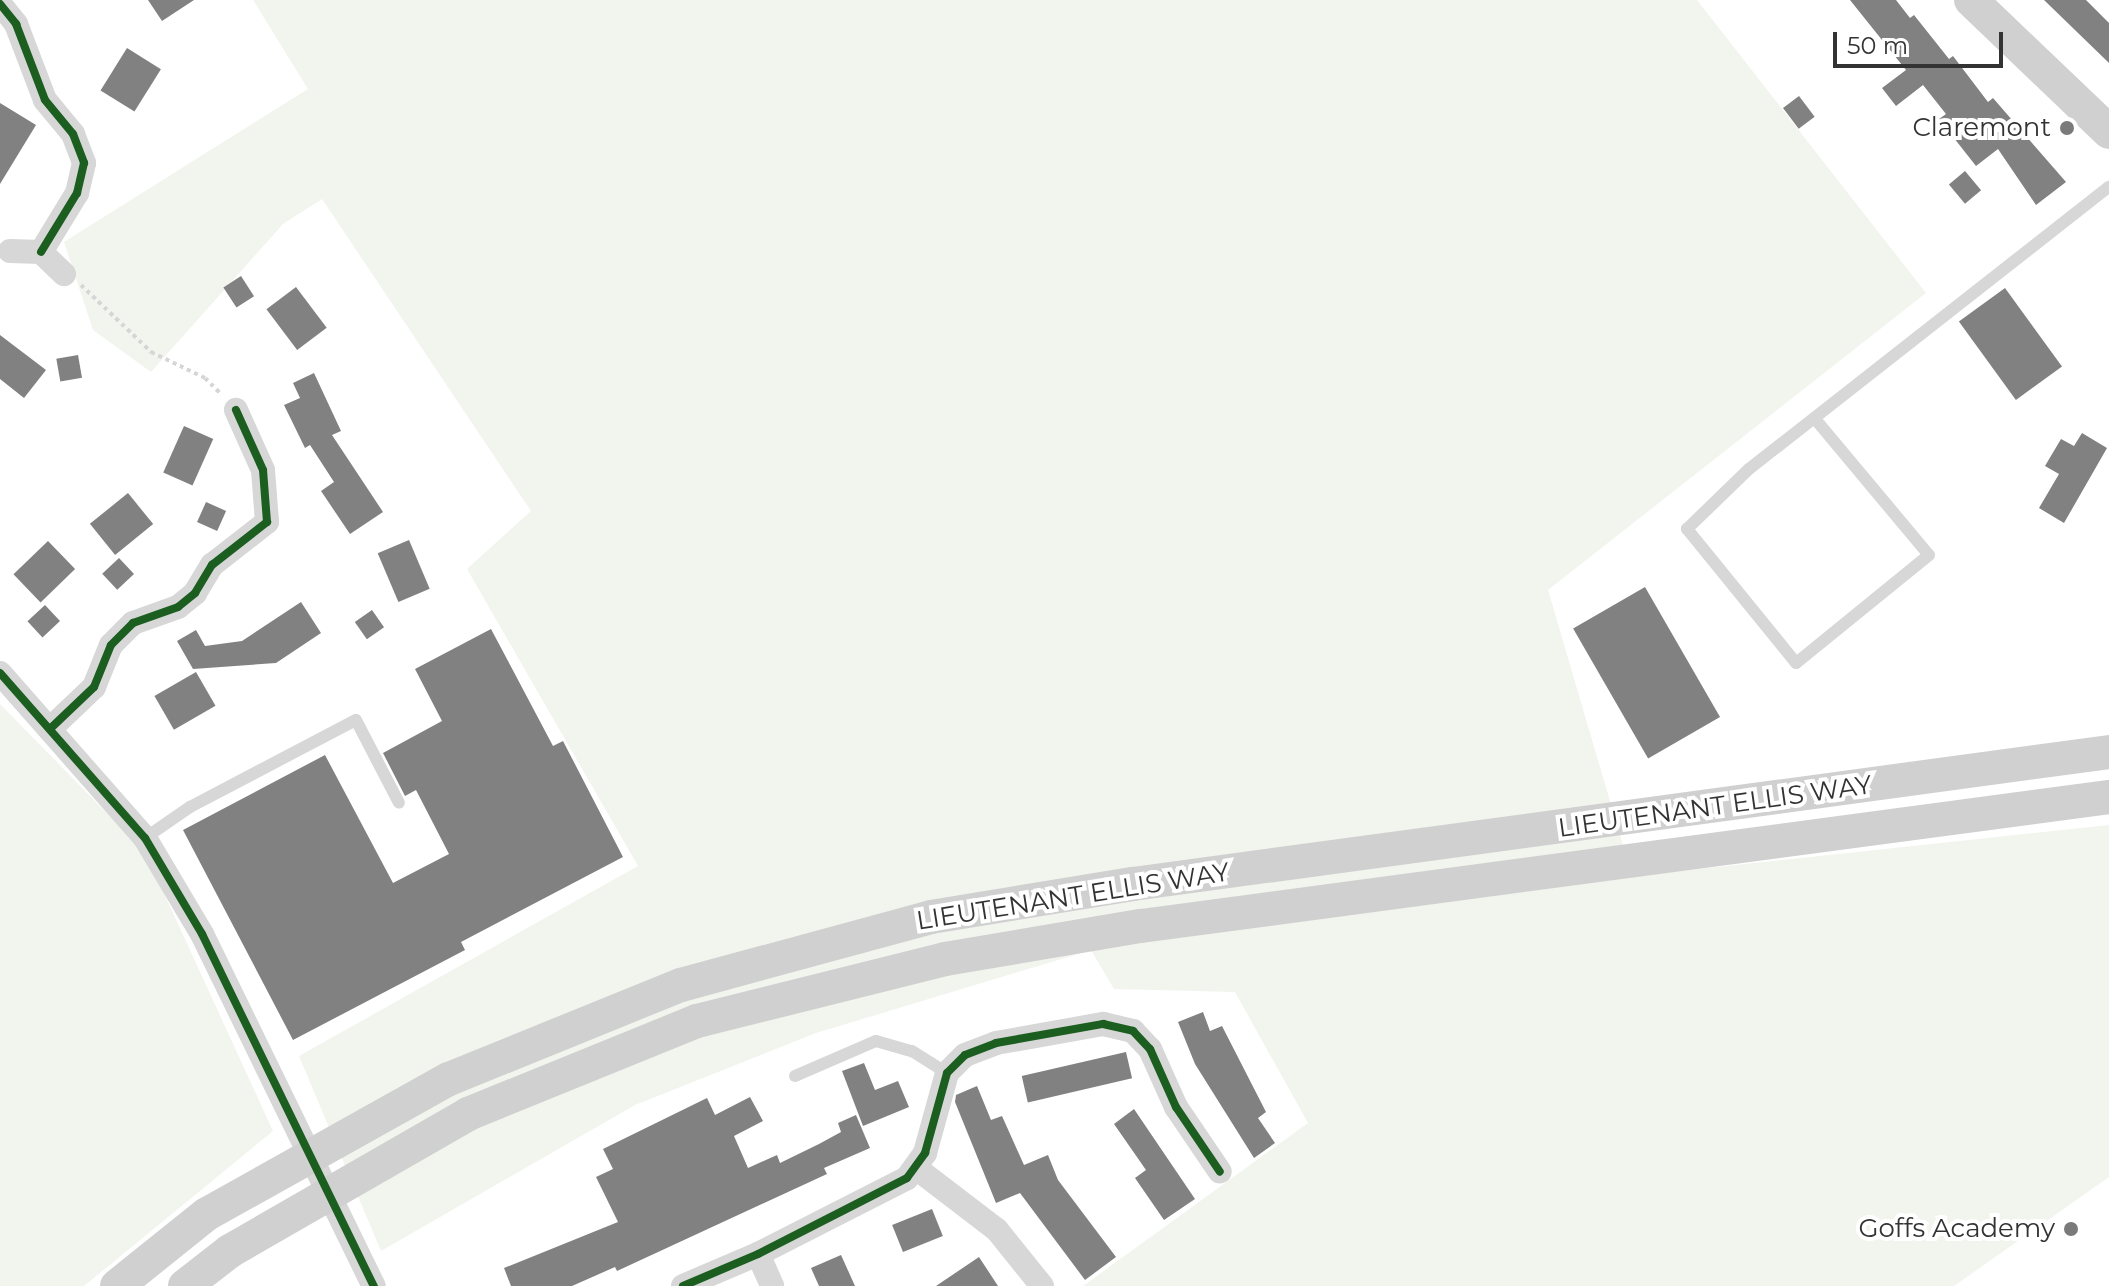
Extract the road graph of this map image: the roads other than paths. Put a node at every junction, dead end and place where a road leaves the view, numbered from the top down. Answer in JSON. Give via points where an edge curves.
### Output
{"nodes":[{"id":1,"x":1971,"y":0,"type":"edge"},
{"id":2,"x":0,"y":4,"type":"edge"},
{"id":3,"x":2109,"y":132,"type":"edge"},
{"id":4,"x":2109,"y":187,"type":"edge"},
{"id":5,"x":10,"y":251,"type":"dead end"},
{"id":6,"x":41,"y":252,"type":"junction"},
{"id":7,"x":64,"y":274,"type":"road end"},
{"id":8,"x":236,"y":410,"type":"road end"},
{"id":9,"x":1816,"y":420,"type":"junction"},
{"id":10,"x":0,"y":673,"type":"edge"},
{"id":11,"x":52,"y":727,"type":"junction"},
{"id":12,"x":2109,"y":752,"type":"edge"},
{"id":13,"x":2109,"y":797,"type":"edge"},
{"id":14,"x":399,"y":803,"type":"dead end"},
{"id":15,"x":145,"y":838,"type":"junction"},
{"id":16,"x":947,"y":1073,"type":"junction"},
{"id":17,"x":795,"y":1076,"type":"dead end"},
{"id":18,"x":916,"y":1168,"type":"junction"},
{"id":19,"x":1220,"y":1172,"type":"dead end"},
{"id":20,"x":758,"y":1254,"type":"junction"},
{"id":21,"x":371,"y":1280,"type":"edge"},
{"id":22,"x":117,"y":1286,"type":"edge"},
{"id":23,"x":185,"y":1286,"type":"edge"},
{"id":24,"x":683,"y":1286,"type":"edge"},
{"id":25,"x":772,"y":1286,"type":"edge"},
{"id":26,"x":1042,"y":1286,"type":"edge"}],
"edges":[{"from":1,"to":3,"type":"main road"},
{"from":2,"to":6,"type":"street","via":[[16,24],[45,100],[73,134],[84,163],[77,193]]},
{"from":4,"to":9,"type":"lane"},
{"from":5,"to":6,"type":"street"},
{"from":6,"to":7,"type":"street"},
{"from":8,"to":11,"type":"street","via":[[263,470],[267,522],[212,565],[195,593],[178,607],[133,623],[111,645],[94,687]]},
{"from":9,"to":9,"type":"lane","via":[[1749,469],[1687,529],[1796,663],[1929,555]]},
{"from":10,"to":11,"type":"street"},
{"from":11,"to":15,"type":"street"},
{"from":12,"to":22,"type":"main road","name":"LIEUTENANT ELLIS WAY","via":[[1133,884],[931,917],[681,985],[449,1079],[207,1214]]},
{"from":13,"to":23,"type":"main road","name":"LIEUTENANT ELLIS WAY","via":[[1141,926],[945,959],[713,1017],[468,1114],[230,1251]]},
{"from":14,"to":15,"type":"lane","via":[[356,720],[190,807]]},
{"from":15,"to":21,"type":"street","via":[[202,934]]},
{"from":16,"to":17,"type":"lane","via":[[912,1051],[876,1041]]},
{"from":16,"to":18,"type":"street"},
{"from":16,"to":19,"type":"street","via":[[965,1055],[996,1043],[1119,1026],[1150,1049],[1176,1107]]},
{"from":18,"to":20,"type":"street","via":[[881,1195]]},
{"from":18,"to":26,"type":"street","via":[[997,1230]]},
{"from":20,"to":24,"type":"street"},
{"from":20,"to":25,"type":"street"}]}
